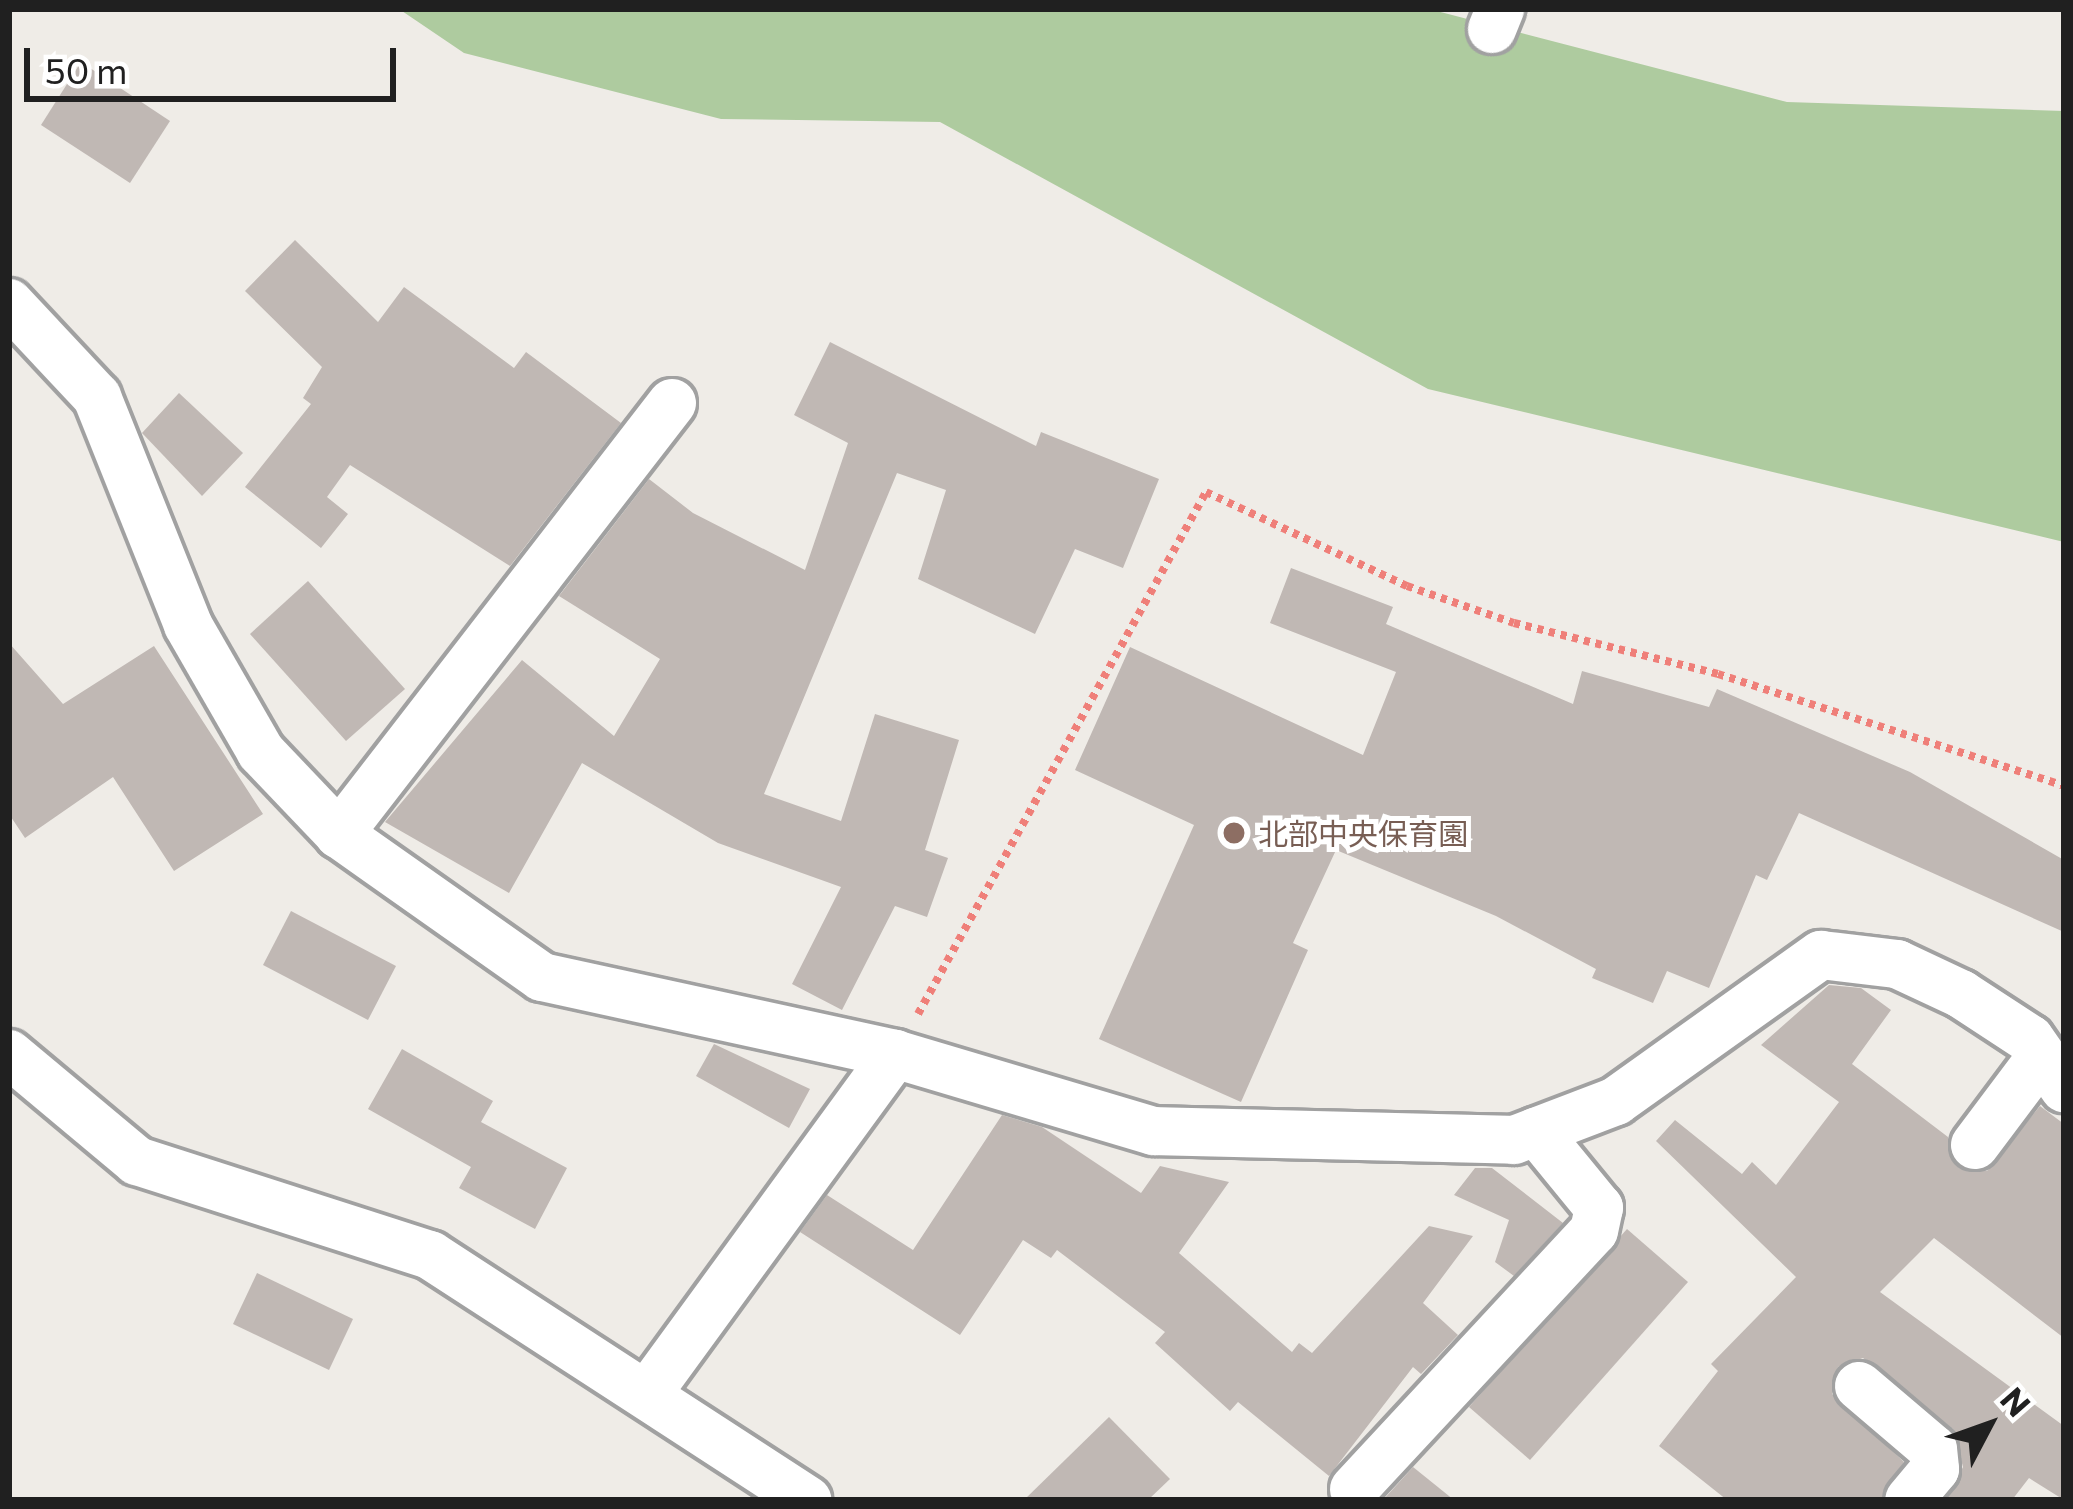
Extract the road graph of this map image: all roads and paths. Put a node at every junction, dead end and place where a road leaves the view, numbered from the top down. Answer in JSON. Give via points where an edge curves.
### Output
{"nodes":[{"id":1,"x":9,"y":303,"type":"edge"},
{"id":2,"x":672,"y":403,"type":"dead end"},
{"id":3,"x":2064,"y":786,"type":"edge"},
{"id":4,"x":339,"y":834,"type":"junction"},
{"id":5,"x":9,"y":1054,"type":"edge"},
{"id":6,"x":895,"y":1054,"type":"junction"},
{"id":7,"x":2053,"y":1072,"type":"edge"},
{"id":8,"x":1536,"y":1131,"type":"junction"},
{"id":9,"x":1975,"y":1145,"type":"dead end"},
{"id":10,"x":1859,"y":1386,"type":"dead end"},
{"id":11,"x":650,"y":1390,"type":"junction"},
{"id":12,"x":1354,"y":1489,"type":"dead end"},
{"id":13,"x":807,"y":1500,"type":"edge"},
{"id":14,"x":1910,"y":1500,"type":"edge"}],
"edges":[{"from":1,"to":4,"type":"street","via":[[98,397],[188,625],[261,752]]},
{"from":2,"to":4,"type":"street"},
{"from":3,"to":6,"type":"path","via":[[1718,674],[1492,615],[1206,493],[1064,765]]},
{"from":4,"to":6,"type":"street","via":[[560,984]]},
{"from":5,"to":11,"type":"street","via":[[137,1161],[430,1256]]},
{"from":6,"to":8,"type":"street","via":[[1104,1120],[1198,1137],[1514,1140]]},
{"from":6,"to":11,"type":"street"},
{"from":7,"to":8,"type":"street","via":[[2013,1028],[1897,964],[1821,955],[1616,1101]]},
{"from":7,"to":9,"type":"street"},
{"from":8,"to":12,"type":"street","via":[[1599,1208],[1594,1232]]},
{"from":10,"to":14,"type":"street","via":[[1933,1449],[1935,1469]]},
{"from":11,"to":13,"type":"street"}]}
